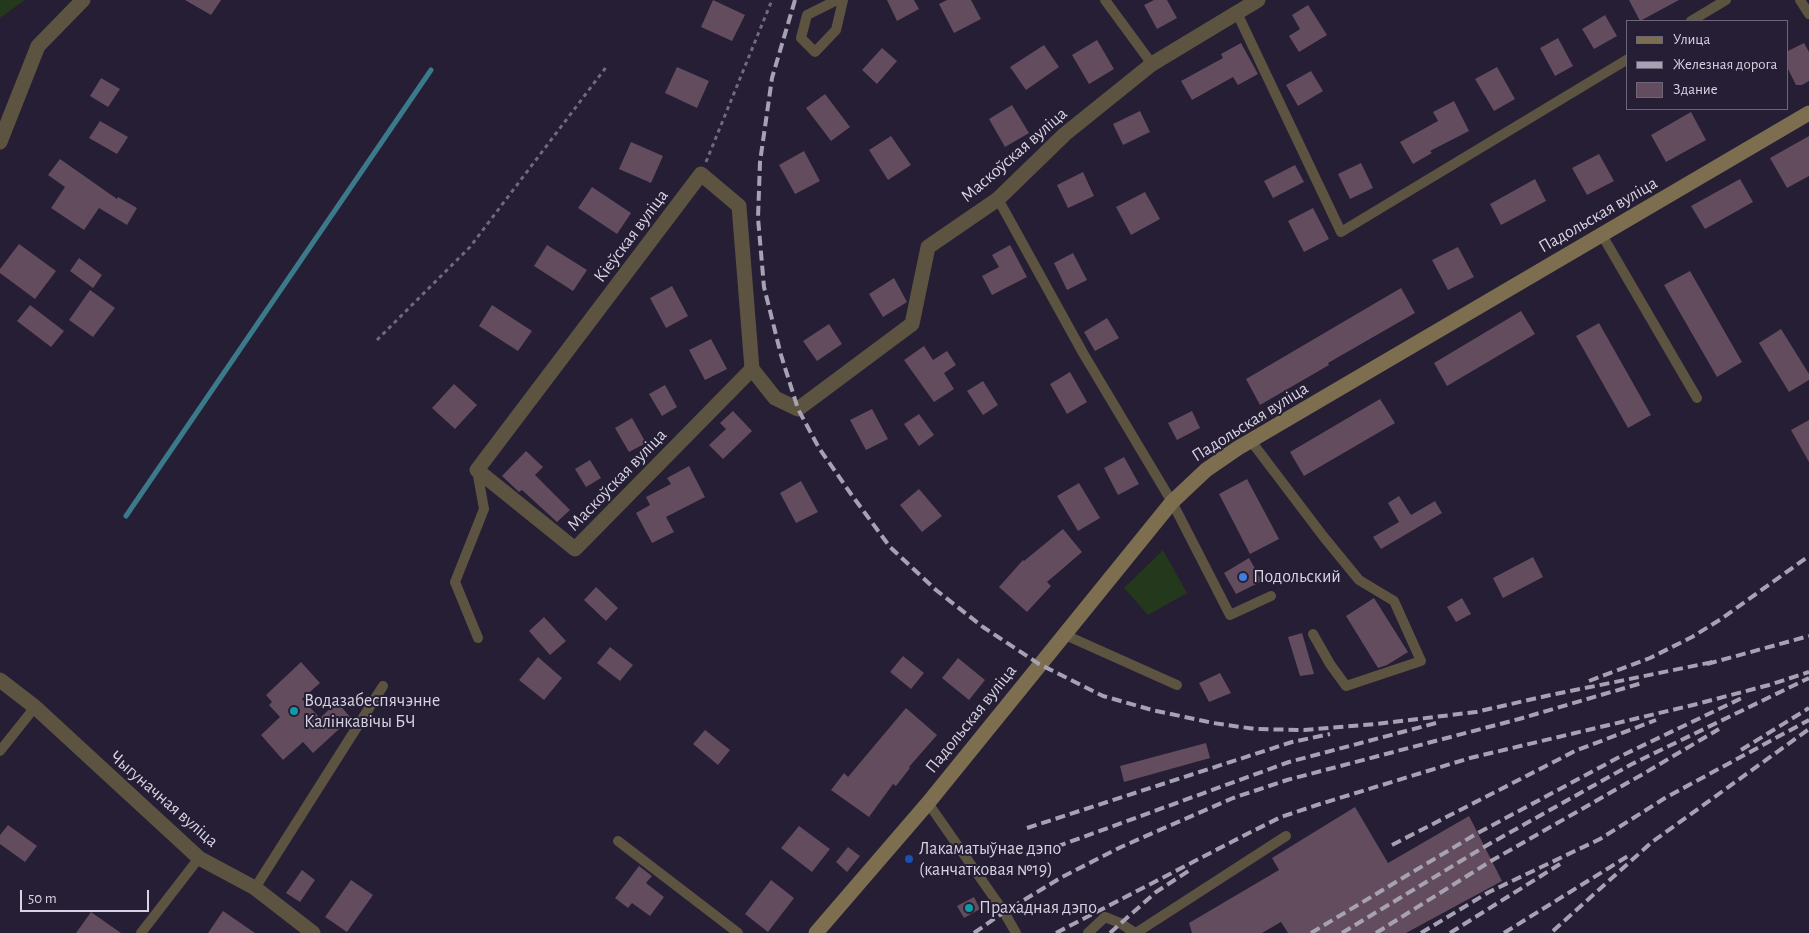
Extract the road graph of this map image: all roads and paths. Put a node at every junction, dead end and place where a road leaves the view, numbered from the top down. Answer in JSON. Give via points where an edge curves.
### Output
{"nodes":[{"id":1,"x":84,"y":0,"type":"edge"},
{"id":2,"x":772,"y":0,"type":"edge"},
{"id":3,"x":837,"y":0,"type":"edge"},
{"id":4,"x":843,"y":0,"type":"edge"},
{"id":5,"x":1105,"y":0,"type":"edge"},
{"id":6,"x":1258,"y":0,"type":"edge"},
{"id":7,"x":1726,"y":0,"type":"edge"},
{"id":8,"x":1800,"y":0,"type":"edge"},
{"id":9,"x":1237,"y":13,"type":"junction"},
{"id":10,"x":1809,"y":14,"type":"edge"},
{"id":11,"x":1693,"y":20,"type":"edge"},
{"id":12,"x":1626,"y":60,"type":"edge"},
{"id":13,"x":1152,"y":64,"type":"junction"},
{"id":14,"x":607,"y":66,"type":"dead end"},
{"id":15,"x":1809,"y":113,"type":"edge"},
{"id":16,"x":0,"y":142,"type":"edge"},
{"id":17,"x":701,"y":174,"type":"junction"},
{"id":18,"x":998,"y":199,"type":"junction"},
{"id":19,"x":1602,"y":235,"type":"junction"},
{"id":20,"x":377,"y":340,"type":"dead end"},
{"id":21,"x":752,"y":369,"type":"junction"},
{"id":22,"x":1697,"y":398,"type":"dead end"},
{"id":23,"x":1251,"y":441,"type":"junction"},
{"id":24,"x":477,"y":470,"type":"junction"},
{"id":25,"x":1172,"y":502,"type":"junction"},
{"id":26,"x":1271,"y":596,"type":"dead end"},
{"id":27,"x":1063,"y":634,"type":"junction"},
{"id":28,"x":1313,"y":634,"type":"dead end"},
{"id":29,"x":478,"y":638,"type":"dead end"},
{"id":30,"x":0,"y":680,"type":"edge"},
{"id":31,"x":1177,"y":685,"type":"dead end"},
{"id":32,"x":383,"y":686,"type":"dead end"},
{"id":33,"x":35,"y":707,"type":"junction"},
{"id":34,"x":0,"y":751,"type":"edge"},
{"id":35,"x":928,"y":803,"type":"junction"},
{"id":36,"x":1286,"y":836,"type":"dead end"},
{"id":37,"x":618,"y":840,"type":"dead end"},
{"id":38,"x":199,"y":858,"type":"junction"},
{"id":39,"x":255,"y":888,"type":"junction"},
{"id":40,"x":141,"y":933,"type":"edge"},
{"id":41,"x":313,"y":933,"type":"edge"},
{"id":42,"x":738,"y":933,"type":"edge"},
{"id":43,"x":816,"y":933,"type":"edge"},
{"id":44,"x":1016,"y":933,"type":"edge"},
{"id":45,"x":1088,"y":933,"type":"edge"},
{"id":46,"x":1136,"y":933,"type":"edge"}],
"edges":[{"from":1,"to":16,"type":"street","via":[[38,46]]},
{"from":2,"to":17,"type":"path"},
{"from":3,"to":4,"type":"lane","via":[[807,16],[801,38],[815,52],[836,30]]},
{"from":5,"to":13,"type":"lane"},
{"from":6,"to":9,"type":"street","name":"Маскоўская вуліца"},
{"from":7,"to":11,"type":"lane"},
{"from":8,"to":10,"type":"lane"},
{"from":9,"to":12,"type":"lane","via":[[1341,232]]},
{"from":9,"to":13,"type":"street","name":"Маскоўская вуліца"},
{"from":13,"to":18,"type":"street","name":"Маскоўская вуліца","via":[[1065,134]]},
{"from":14,"to":20,"type":"path","via":[[470,246]]},
{"from":15,"to":19,"type":"street","name":"Падольская вуліца"},
{"from":17,"to":21,"type":"street","via":[[738,206]]},
{"from":17,"to":24,"type":"street","name":"Кіеўская вуліца"},
{"from":18,"to":21,"type":"street","name":"Маскоўская вуліца","via":[[928,247],[912,324],[798,409],[775,398]]},
{"from":18,"to":25,"type":"lane"},
{"from":19,"to":22,"type":"lane"},
{"from":19,"to":23,"type":"street","name":"Падольская вуліца"},
{"from":21,"to":24,"type":"street","name":"Маскоўская вуліца","via":[[575,549]]},
{"from":23,"to":25,"type":"street","name":"Падольская вуліца","via":[[1206,470]]},
{"from":23,"to":28,"type":"lane","via":[[1359,580],[1394,601],[1422,661],[1346,686]]},
{"from":24,"to":29,"type":"lane","via":[[484,510],[455,582]]},
{"from":25,"to":26,"type":"lane","via":[[1230,615]]},
{"from":25,"to":27,"type":"street","name":"Падольская вуліца"},
{"from":27,"to":31,"type":"lane"},
{"from":27,"to":35,"type":"street","name":"Падольская вуліца"},
{"from":30,"to":33,"type":"street","name":"Чыгуначная вуліца"},
{"from":32,"to":39,"type":"lane"},
{"from":33,"to":34,"type":"lane"},
{"from":33,"to":38,"type":"street","name":"Чыгуначная вуліца"},
{"from":35,"to":43,"type":"street","name":"Падольская вуліца"},
{"from":35,"to":44,"type":"lane"},
{"from":36,"to":46,"type":"lane"},
{"from":37,"to":42,"type":"lane"},
{"from":38,"to":39,"type":"street","name":"Чыгуначная вуліца"},
{"from":38,"to":40,"type":"lane"},
{"from":39,"to":41,"type":"street","name":"Чыгуначная вуліца"},
{"from":45,"to":46,"type":"lane","via":[[1105,917]]}]}
